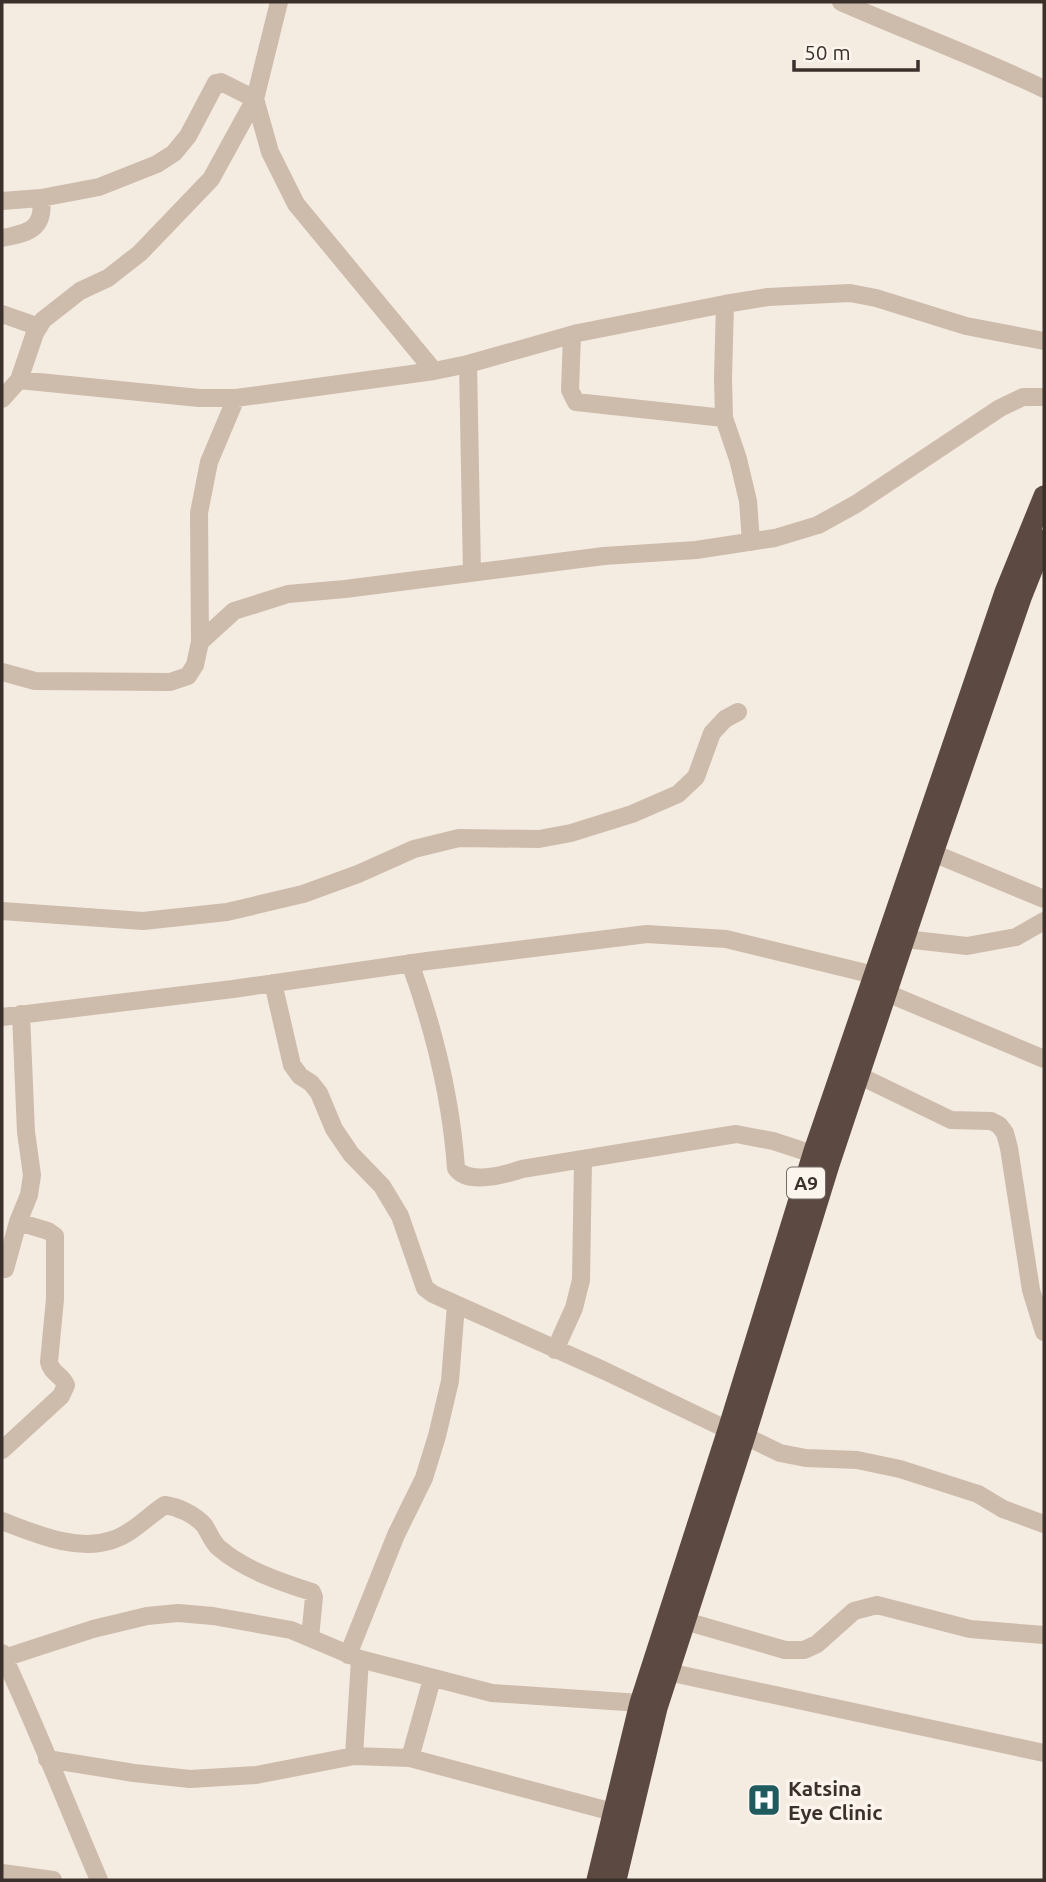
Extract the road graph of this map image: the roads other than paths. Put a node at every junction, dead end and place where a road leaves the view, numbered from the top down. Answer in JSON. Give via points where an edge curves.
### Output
{"nodes":[{"id":1,"x":279,"y":2,"type":"edge"},
{"id":2,"x":841,"y":2,"type":"edge"},
{"id":3,"x":1044,"y":89,"type":"edge"},
{"id":4,"x":255,"y":99,"type":"junction"},
{"id":5,"x":41,"y":198,"type":"junction"},
{"id":6,"x":2,"y":201,"type":"edge"},
{"id":7,"x":2,"y":238,"type":"edge"},
{"id":8,"x":725,"y":304,"type":"junction"},
{"id":9,"x":2,"y":314,"type":"edge"},
{"id":10,"x":39,"y":327,"type":"junction"},
{"id":11,"x":572,"y":335,"type":"junction"},
{"id":12,"x":1044,"y":341,"type":"edge"},
{"id":13,"x":468,"y":365,"type":"junction"},
{"id":14,"x":435,"y":371,"type":"junction"},
{"id":15,"x":19,"y":380,"type":"junction"},
{"id":16,"x":1044,"y":397,"type":"edge"},
{"id":17,"x":236,"y":398,"type":"junction"},
{"id":18,"x":2,"y":399,"type":"edge"},
{"id":19,"x":724,"y":418,"type":"junction"},
{"id":20,"x":1044,"y":496,"type":"edge"},
{"id":21,"x":1044,"y":540,"type":"edge"},
{"id":22,"x":751,"y":542,"type":"junction"},
{"id":23,"x":472,"y":573,"type":"junction"},
{"id":24,"x":1013,"y":595,"type":"junction"},
{"id":25,"x":200,"y":642,"type":"junction"},
{"id":26,"x":2,"y":672,"type":"edge"},
{"id":27,"x":738,"y":712,"type":"dead end"},
{"id":28,"x":933,"y":853,"type":"junction"},
{"id":29,"x":1044,"y":899,"type":"edge"},
{"id":30,"x":2,"y":911,"type":"edge"},
{"id":31,"x":1044,"y":921,"type":"edge"},
{"id":32,"x":905,"y":939,"type":"junction"},
{"id":33,"x":410,"y":963,"type":"junction"},
{"id":34,"x":874,"y":975,"type":"junction"},
{"id":35,"x":273,"y":984,"type":"junction"},
{"id":36,"x":887,"y":993,"type":"junction"},
{"id":37,"x":22,"y":1014,"type":"junction"},
{"id":38,"x":2,"y":1017,"type":"edge"},
{"id":39,"x":1044,"y":1059,"type":"edge"},
{"id":40,"x":860,"y":1076,"type":"junction"},
{"id":41,"x":813,"y":1154,"type":"junction"},
{"id":42,"x":583,"y":1160,"type":"junction"},
{"id":43,"x":18,"y":1222,"type":"junction"},
{"id":44,"x":5,"y":1269,"type":"dead end"},
{"id":45,"x":456,"y":1305,"type":"junction"},
{"id":46,"x":1044,"y":1332,"type":"edge"},
{"id":47,"x":555,"y":1350,"type":"junction"},
{"id":48,"x":737,"y":1433,"type":"junction"},
{"id":49,"x":2,"y":1450,"type":"edge"},
{"id":50,"x":720,"y":1483,"type":"junction"},
{"id":51,"x":2,"y":1521,"type":"edge"},
{"id":52,"x":1044,"y":1524,"type":"edge"},
{"id":53,"x":685,"y":1621,"type":"junction"},
{"id":54,"x":1044,"y":1635,"type":"edge"},
{"id":55,"x":310,"y":1638,"type":"junction"},
{"id":56,"x":3,"y":1656,"type":"edge"},
{"id":57,"x":354,"y":1657,"type":"junction"},
{"id":58,"x":668,"y":1672,"type":"junction"},
{"id":59,"x":432,"y":1679,"type":"junction"},
{"id":60,"x":640,"y":1703,"type":"junction"},
{"id":61,"x":1044,"y":1753,"type":"edge"},
{"id":62,"x":354,"y":1756,"type":"junction"},
{"id":63,"x":410,"y":1758,"type":"junction"},
{"id":64,"x":47,"y":1759,"type":"junction"},
{"id":65,"x":613,"y":1812,"type":"junction"},
{"id":66,"x":2,"y":1873,"type":"edge"},
{"id":67,"x":53,"y":1880,"type":"edge"},
{"id":68,"x":99,"y":1880,"type":"edge"},
{"id":69,"x":597,"y":1880,"type":"edge"},
{"id":70,"x":616,"y":1880,"type":"edge"}],
"edges":[{"from":1,"to":4,"type":"street"},
{"from":2,"to":3,"type":"street"},
{"from":4,"to":5,"type":"street","via":[[218,82],[174,153],[99,187]]},
{"from":4,"to":10,"type":"street","via":[[211,179],[162,232]]},
{"from":4,"to":14,"type":"street","via":[[270,152],[296,204]]},
{"from":5,"to":6,"type":"street"},
{"from":5,"to":7,"type":"street","via":[[43,212],[37,225],[27,233]]},
{"from":8,"to":11,"type":"street"},
{"from":8,"to":12,"type":"street","via":[[849,293],[966,326]]},
{"from":8,"to":19,"type":"street"},
{"from":9,"to":10,"type":"street"},
{"from":10,"to":15,"type":"street"},
{"from":11,"to":13,"type":"street"},
{"from":11,"to":19,"type":"street","via":[[570,390],[576,402]]},
{"from":13,"to":14,"type":"street"},
{"from":13,"to":23,"type":"street"},
{"from":14,"to":17,"type":"street"},
{"from":15,"to":17,"type":"street"},
{"from":15,"to":18,"type":"street"},
{"from":16,"to":22,"type":"street","via":[[1024,397],[1000,408],[818,525]]},
{"from":17,"to":25,"type":"street","via":[[209,462],[199,513]]},
{"from":19,"to":22,"type":"street","via":[[748,501]]},
{"from":20,"to":24,"type":"highway","number":"A9"},
{"from":21,"to":24,"type":"highway","number":"A9"},
{"from":22,"to":23,"type":"street"},
{"from":23,"to":25,"type":"street","via":[[288,594],[234,611]]},
{"from":24,"to":28,"type":"highway","number":"A9"},
{"from":24,"to":34,"type":"highway","number":"A9"},
{"from":25,"to":26,"type":"street","via":[[188,676],[170,681],[35,681]]},
{"from":27,"to":30,"type":"street","via":[[712,733],[696,777],[678,794],[571,832],[539,839],[459,838],[414,849],[303,894],[226,912],[143,921]]},
{"from":28,"to":29,"type":"street"},
{"from":28,"to":32,"type":"highway","number":"A9"},
{"from":31,"to":32,"type":"street","via":[[1016,937],[967,946]]},
{"from":32,"to":36,"type":"highway","number":"A9"},
{"from":33,"to":34,"type":"street","via":[[659,934],[726,939]]},
{"from":33,"to":35,"type":"street"},
{"from":33,"to":42,"type":"street","via":[[436,1045],[460,1174],[494,1177]]},
{"from":34,"to":41,"type":"highway","number":"A9"},
{"from":35,"to":37,"type":"street"},
{"from":35,"to":45,"type":"street","via":[[292,1065],[319,1093],[345,1146],[382,1186],[400,1216],[425,1288]]},
{"from":36,"to":39,"type":"street"},
{"from":36,"to":40,"type":"highway","number":"A9"},
{"from":37,"to":38,"type":"street"},
{"from":37,"to":43,"type":"street","via":[[32,1175]]},
{"from":40,"to":46,"type":"street","via":[[951,1119],[990,1121],[1005,1133],[1031,1290]]},
{"from":40,"to":48,"type":"highway","number":"A9"},
{"from":41,"to":42,"type":"street","via":[[736,1134]]},
{"from":41,"to":48,"type":"highway","number":"A9"},
{"from":42,"to":47,"type":"street","via":[[580,1280],[574,1308]]},
{"from":43,"to":44,"type":"street"},
{"from":43,"to":49,"type":"street","via":[[55,1236],[49,1362],[66,1385],[61,1396]]},
{"from":45,"to":47,"type":"street"},
{"from":45,"to":57,"type":"street","via":[[450,1381],[437,1436],[424,1478],[396,1535]]},
{"from":47,"to":48,"type":"street"},
{"from":48,"to":50,"type":"highway","number":"A9"},
{"from":48,"to":52,"type":"street","via":[[780,1453],[900,1469],[978,1494]]},
{"from":50,"to":53,"type":"highway","number":"A9"},
{"from":50,"to":60,"type":"highway","number":"A9"},
{"from":51,"to":55,"type":"street","via":[[50,1537],[95,1544],[116,1539],[165,1505],[175,1507],[203,1524],[216,1546],[236,1559],[280,1583],[312,1592]]},
{"from":53,"to":54,"type":"street","via":[[785,1650],[804,1650],[817,1644],[854,1611],[877,1605],[970,1629]]},
{"from":53,"to":58,"type":"highway","number":"A9"},
{"from":55,"to":56,"type":"street","via":[[291,1630],[178,1613],[103,1626]]},
{"from":55,"to":57,"type":"street"},
{"from":56,"to":64,"type":"street"},
{"from":57,"to":59,"type":"street"},
{"from":57,"to":62,"type":"street"},
{"from":58,"to":61,"type":"street"},
{"from":58,"to":70,"type":"highway","number":"A9"},
{"from":59,"to":60,"type":"street","via":[[492,1693]]},
{"from":59,"to":63,"type":"street"},
{"from":60,"to":65,"type":"highway","number":"A9"},
{"from":62,"to":63,"type":"street"},
{"from":62,"to":64,"type":"street","via":[[256,1774],[190,1779]]},
{"from":63,"to":65,"type":"street"},
{"from":64,"to":68,"type":"street"},
{"from":65,"to":69,"type":"highway","number":"A9"},
{"from":66,"to":67,"type":"street"}]}
